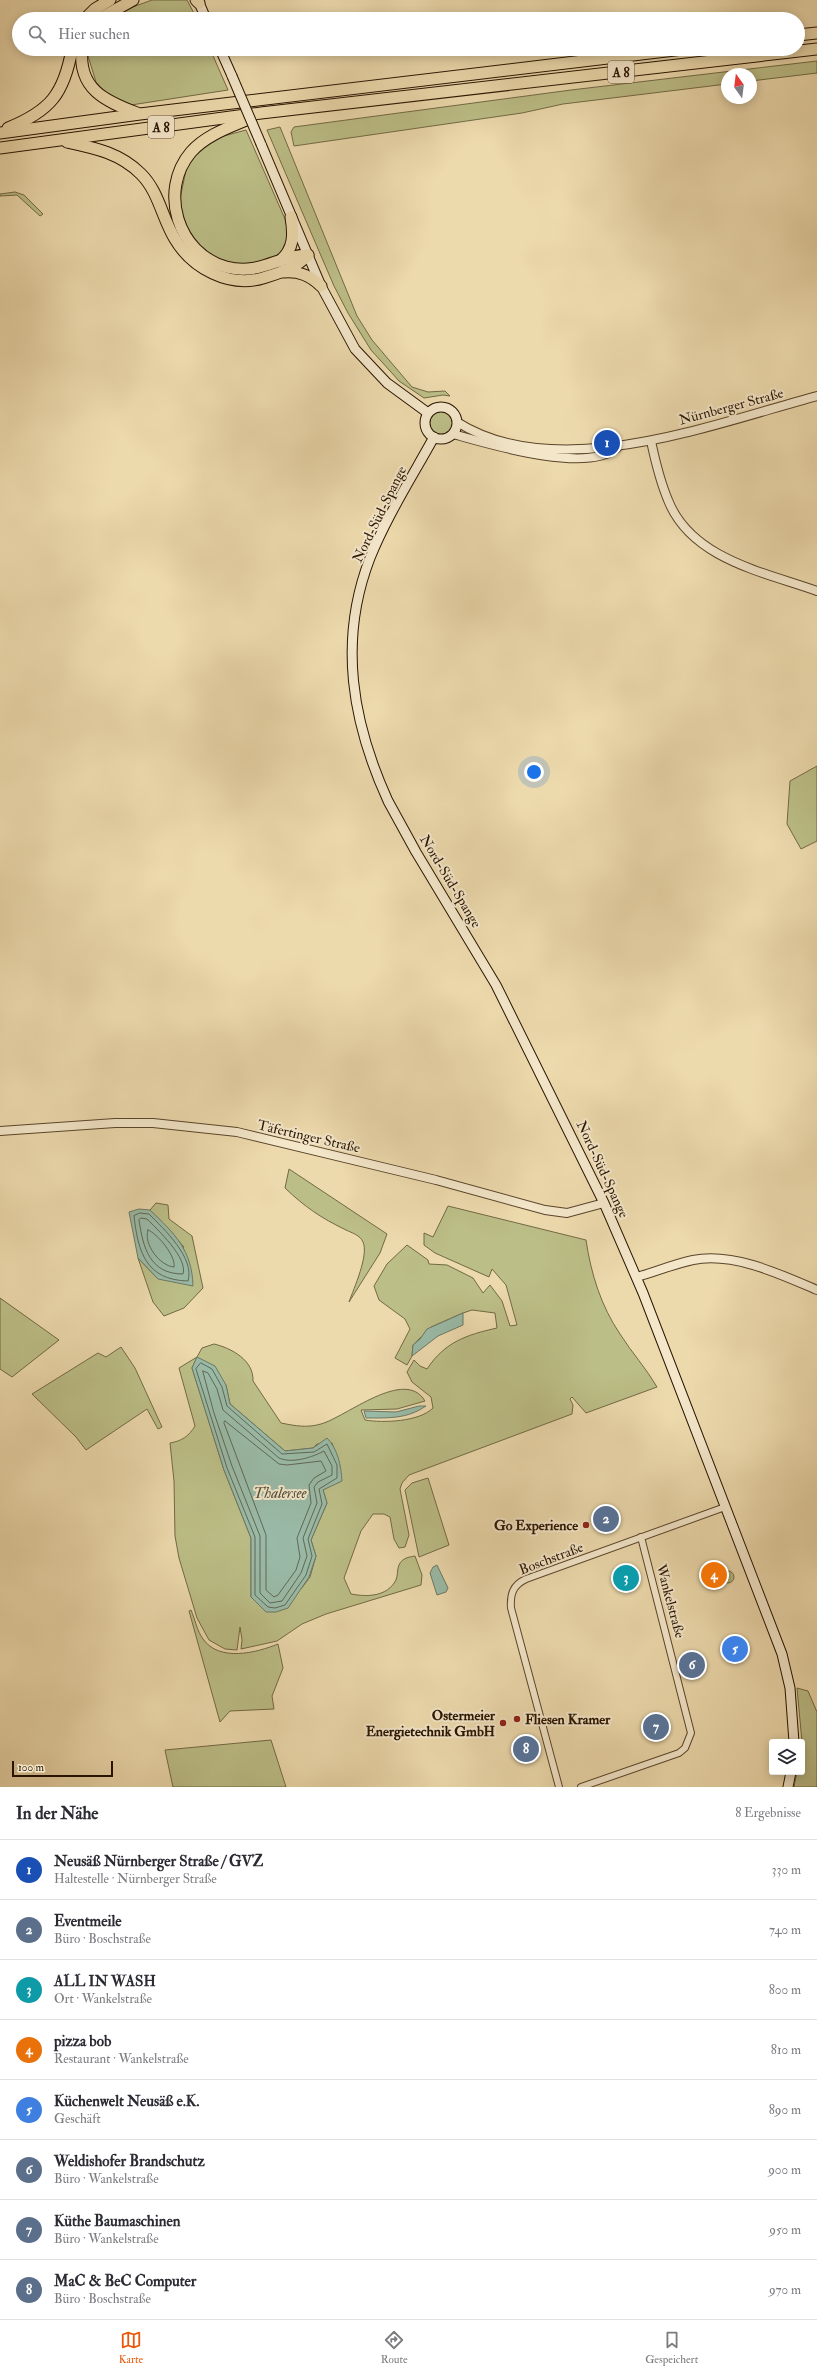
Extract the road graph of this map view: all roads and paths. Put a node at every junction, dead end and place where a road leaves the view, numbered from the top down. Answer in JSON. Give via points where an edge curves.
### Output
{"nodes":[{"id":1,"x":110,"y":0,"type":"edge"},
{"id":2,"x":133,"y":0,"type":"edge"},
{"id":3,"x":197,"y":1,"type":"edge"},
{"id":4,"x":91,"y":12,"type":"edge"},
{"id":5,"x":109,"y":12,"type":"edge"},
{"id":6,"x":202,"y":12,"type":"edge"},
{"id":7,"x":817,"y":33,"type":"edge"},
{"id":8,"x":805,"y":34,"type":"edge"},
{"id":9,"x":817,"y":49,"type":"edge"},
{"id":10,"x":805,"y":50,"type":"edge"},
{"id":11,"x":71,"y":56,"type":"edge"},
{"id":12,"x":83,"y":56,"type":"edge"},
{"id":13,"x":223,"y":56,"type":"edge"},
{"id":14,"x":625,"y":56,"type":"edge"},
{"id":15,"x":756,"y":56,"type":"edge"},
{"id":16,"x":261,"y":113,"type":"junction"},
{"id":17,"x":140,"y":114,"type":"junction"},
{"id":18,"x":0,"y":132,"type":"edge"},
{"id":19,"x":60,"y":140,"type":"junction"},
{"id":20,"x":0,"y":148,"type":"edge"},
{"id":21,"x":292,"y":217,"type":"junction"},
{"id":22,"x":308,"y":255,"type":"junction"},
{"id":23,"x":280,"y":268,"type":"junction"},
{"id":24,"x":321,"y":286,"type":"junction"},
{"id":25,"x":817,"y":396,"type":"edge"},
{"id":26,"x":428,"y":413,"type":"junction"},
{"id":27,"x":458,"y":422,"type":"junction"},
{"id":28,"x":452,"y":434,"type":"junction"},
{"id":29,"x":434,"y":437,"type":"junction"},
{"id":30,"x":651,"y":441,"type":"junction"},
{"id":31,"x":528,"y":450,"type":"junction"},
{"id":32,"x":817,"y":591,"type":"edge"},
{"id":33,"x":0,"y":1131,"type":"edge"},
{"id":34,"x":604,"y":1203,"type":"junction"},
{"id":35,"x":637,"y":1278,"type":"junction"},
{"id":36,"x":817,"y":1290,"type":"edge"},
{"id":37,"x":724,"y":1507,"type":"junction"},
{"id":38,"x":641,"y":1537,"type":"junction"},
{"id":39,"x":794,"y":1739,"type":"edge"},
{"id":40,"x":790,"y":1775,"type":"edge"},
{"id":41,"x":559,"y":1787,"type":"edge"},
{"id":42,"x":581,"y":1787,"type":"edge"},
{"id":43,"x":788,"y":1787,"type":"edge"}],
"edges":[{"from":1,"to":4,"type":"highway"},
{"from":2,"to":5,"type":"highway"},
{"from":3,"to":6,"type":"main road"},
{"from":7,"to":8,"type":"highway"},
{"from":9,"to":10,"type":"highway","number":"A 8"},
{"from":11,"to":18,"type":"highway","via":[[67,76],[52,102],[32,118]]},
{"from":12,"to":17,"type":"highway","via":[[84,73],[93,90],[110,103]]},
{"from":13,"to":21,"type":"main road","bridge":true},
{"from":14,"to":17,"type":"highway","number":"A 8"},
{"from":15,"to":16,"type":"highway","number":"A 8"},
{"from":16,"to":19,"type":"highway","number":"A 8"},
{"from":16,"to":23,"type":"highway","via":[[212,136],[191,152],[176,180],[175,206],[183,234],[205,258],[240,270]]},
{"from":17,"to":18,"type":"highway","number":"A 8"},
{"from":19,"to":20,"type":"highway","number":"A 8"},
{"from":19,"to":23,"type":"highway","via":[[113,153],[128,162],[142,175],[157,196],[181,248],[198,265],[210,272],[234,280],[253,281]]},
{"from":21,"to":22,"type":"main road"},
{"from":21,"to":23,"type":"highway","via":[[292,244]]},
{"from":22,"to":23,"type":"highway","via":[[302,262]]},
{"from":22,"to":24,"type":"main road"},
{"from":23,"to":24,"type":"highway","via":[[304,274]]},
{"from":24,"to":26,"type":"main road","via":[[356,349],[387,383]]},
{"from":25,"to":30,"type":"street","name":"Nürnberger Straße"},
{"from":26,"to":27,"type":"main road","via":[[437,407],[447,408]]},
{"from":26,"to":29,"type":"main road","via":[[425,426]]},
{"from":27,"to":28,"type":"main road"},
{"from":27,"to":31,"type":"street","via":[[485,436]]},
{"from":28,"to":29,"type":"main road","via":[[444,439]]},
{"from":28,"to":31,"type":"street","via":[[500,448]]},
{"from":29,"to":34,"type":"main road","name":"Nord-Süd-Spange","via":[[387,523],[366,571],[354,624],[353,688],[357,713],[366,748],[388,801],[496,984]]},
{"from":30,"to":31,"type":"street","name":"Nürnberger Straße","via":[[617,448]]},
{"from":30,"to":32,"type":"street","via":[[668,501],[679,520],[693,536],[714,553],[737,564]]},
{"from":33,"to":34,"type":"street","name":"Täfertinger Straße","via":[[115,1123],[153,1123],[213,1129],[286,1142],[545,1210],[567,1213]]},
{"from":34,"to":35,"type":"main road","name":"Nord-Süd-Spange"},
{"from":35,"to":36,"type":"street","via":[[693,1260],[713,1258],[786,1276]]},
{"from":35,"to":37,"type":"main road","name":"Nord-Süd-Spange"},
{"from":37,"to":38,"type":"street","name":"Boschstraße"},
{"from":37,"to":39,"type":"main road","name":"Nord-Süd-Spange","via":[[782,1654],[792,1700]]},
{"from":38,"to":41,"type":"street","name":"Boschstraße","via":[[519,1582],[510,1598]]},
{"from":38,"to":42,"type":"street","name":"Wankelstraße","via":[[691,1733],[689,1741],[679,1753]]},
{"from":40,"to":43,"type":"main road"}]}
